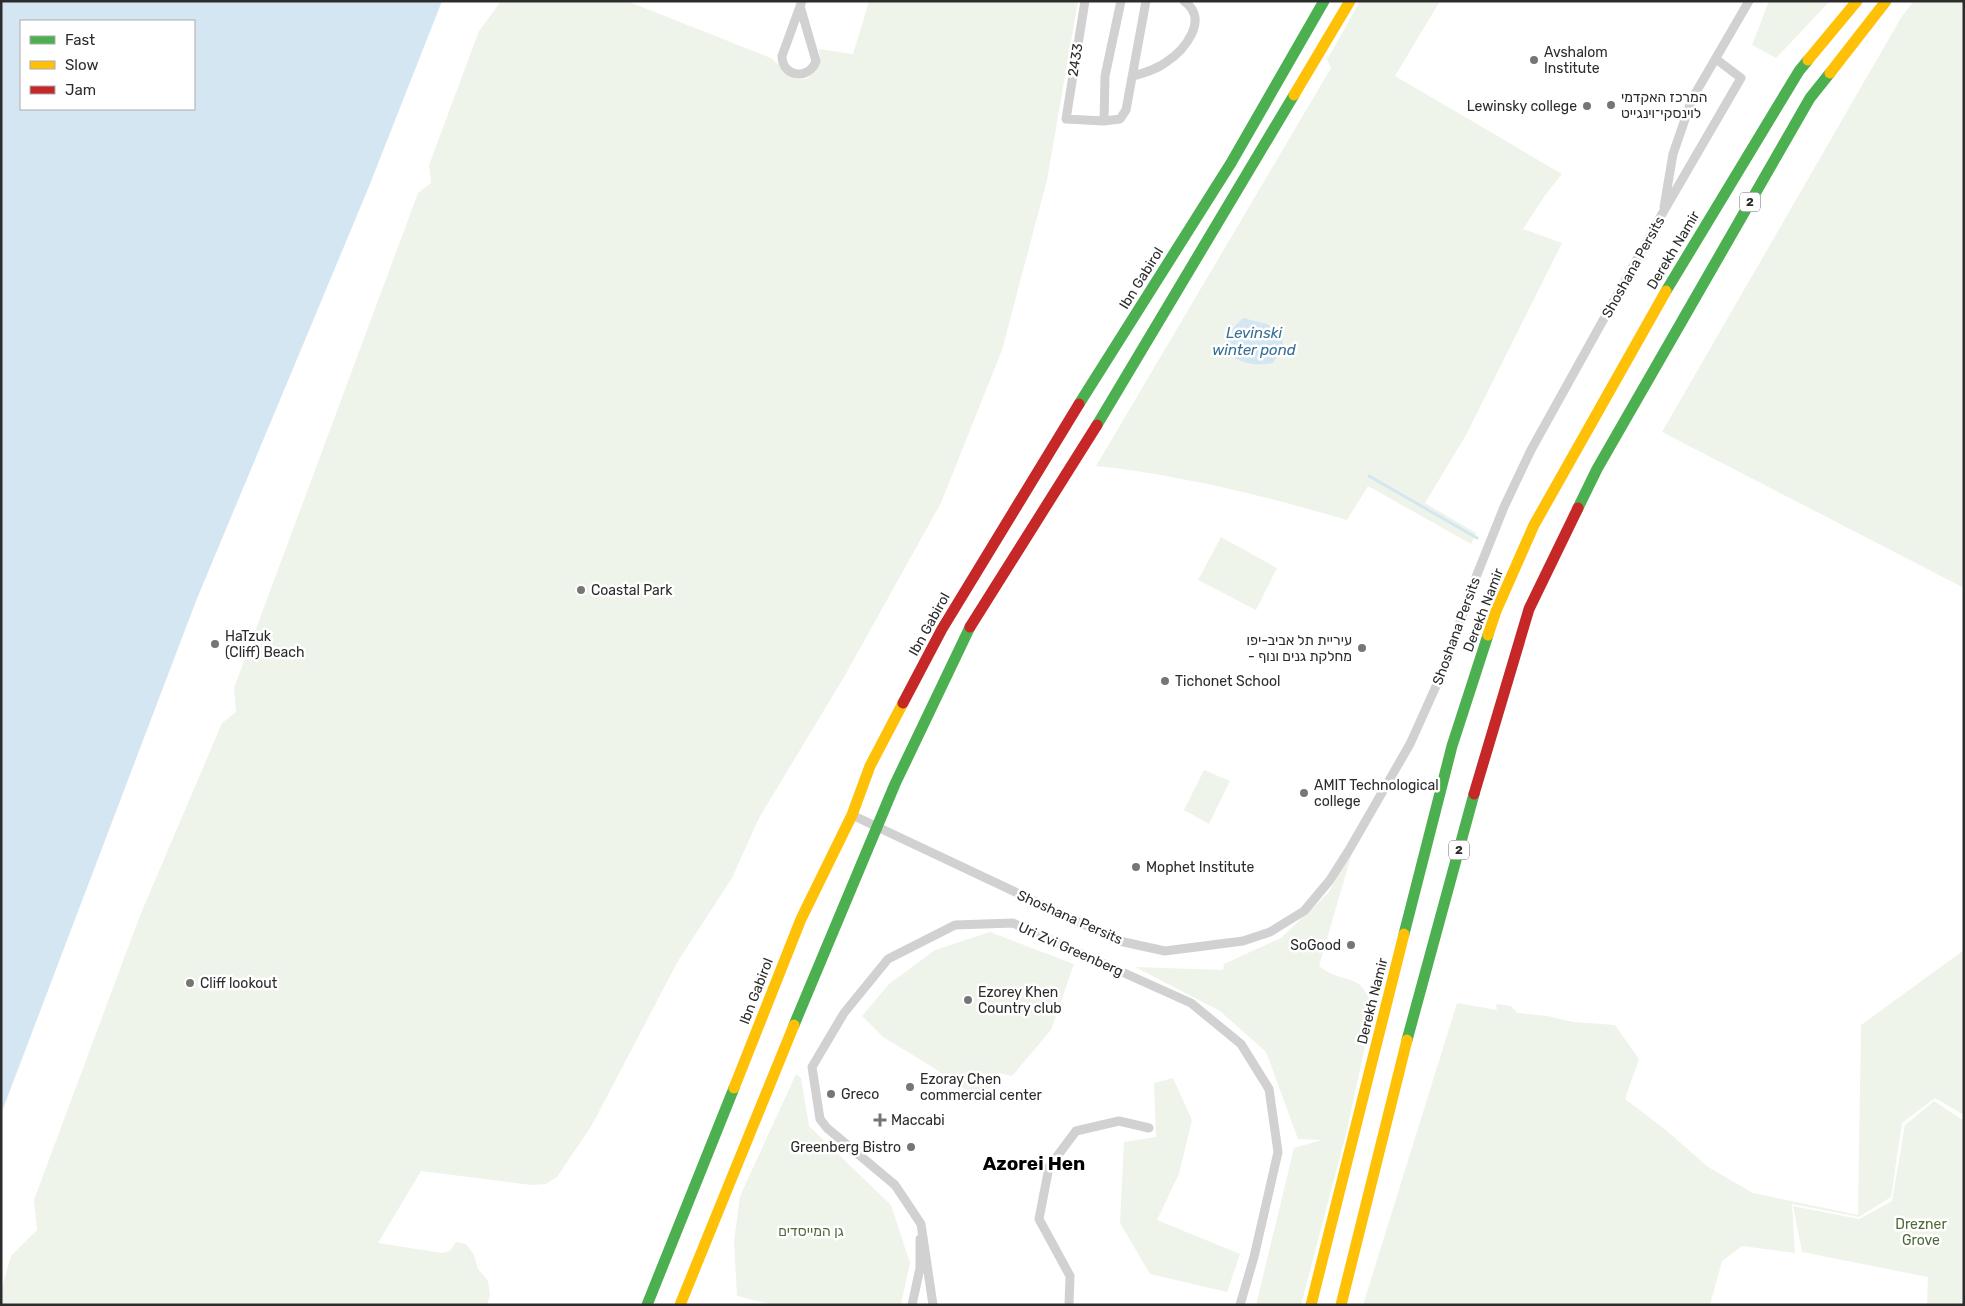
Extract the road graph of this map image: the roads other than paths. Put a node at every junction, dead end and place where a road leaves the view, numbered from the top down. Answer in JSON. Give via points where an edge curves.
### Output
{"nodes":[{"id":1,"x":1085,"y":1,"type":"edge"},
{"id":2,"x":1121,"y":1,"type":"edge"},
{"id":3,"x":1146,"y":1,"type":"edge"},
{"id":4,"x":1184,"y":1,"type":"edge"},
{"id":5,"x":1324,"y":1,"type":"edge"},
{"id":6,"x":1350,"y":1,"type":"edge"},
{"id":7,"x":1749,"y":1,"type":"edge"},
{"id":8,"x":1857,"y":1,"type":"edge"},
{"id":9,"x":1886,"y":1,"type":"edge"},
{"id":10,"x":801,"y":3,"type":"edge"},
{"id":11,"x":1716,"y":59,"type":"junction"},
{"id":12,"x":1133,"y":76,"type":"junction"},
{"id":13,"x":1104,"y":121,"type":"junction"},
{"id":14,"x":1662,"y":214,"type":"junction"},
{"id":15,"x":852,"y":815,"type":"junction"},
{"id":16,"x":877,"y":826,"type":"junction"},
{"id":17,"x":1149,"y":1128,"type":"dead end"},
{"id":18,"x":921,"y":1224,"type":"junction"},
{"id":19,"x":647,"y":1305,"type":"edge"},
{"id":20,"x":680,"y":1305,"type":"edge"},
{"id":21,"x":912,"y":1305,"type":"edge"},
{"id":22,"x":933,"y":1305,"type":"edge"},
{"id":23,"x":1070,"y":1305,"type":"edge"},
{"id":24,"x":1240,"y":1305,"type":"edge"},
{"id":25,"x":1312,"y":1305,"type":"edge"},
{"id":26,"x":1341,"y":1305,"type":"edge"}],
"edges":[{"from":1,"to":13,"type":"street","name":"2433","via":[[1066,119]]},
{"from":2,"to":13,"type":"street","via":[[1105,76]]},
{"from":3,"to":12,"type":"street"},
{"from":4,"to":12,"type":"street","via":[[1194,10],[1197,19],[1194,31],[1180,51],[1165,64]]},
{"from":5,"to":15,"type":"main road","name":"Ibn Gabirol","via":[[1231,163],[942,629],[870,766]]},
{"from":6,"to":16,"type":"main road","via":[[1070,469],[970,628]]},
{"from":7,"to":11,"type":"street"},
{"from":8,"to":25,"type":"main road","name":"Derekh Namir","number":"2","via":[[1799,71],[1653,312],[1534,525],[1496,611],[1452,746]]},
{"from":9,"to":26,"type":"main road","number":"2","via":[[1810,98],[1597,469],[1528,609],[1388,1109]]},
{"from":10,"to":10,"type":"street","via":[[782,60],[791,72],[801,75],[810,72],[816,62]]},
{"from":11,"to":14,"type":"street","via":[[1692,99],[1673,154]]},
{"from":11,"to":14,"type":"street","name":"Shoshana Persits","via":[[1741,78]]},
{"from":12,"to":13,"type":"street","via":[[1124,116]]},
{"from":14,"to":16,"type":"street","name":"Shoshana Persits","via":[[1531,450],[1504,506],[1446,664],[1410,744],[1350,850],[1304,911],[1270,932],[1243,941],[1165,951],[1119,941]]},
{"from":15,"to":16,"type":"street","name":"Shoshana Persits"},
{"from":15,"to":19,"type":"main road","name":"Ibn Gabirol","via":[[800,918]]},
{"from":16,"to":20,"type":"main road"},
{"from":17,"to":23,"type":"street","via":[[1119,1121],[1076,1131],[1048,1167],[1039,1219],[1070,1276]]},
{"from":18,"to":21,"type":"street","via":[[920,1268]]},
{"from":18,"to":22,"type":"street","name":"Uri Zvi Greenberg"},
{"from":18,"to":24,"type":"street","name":"Uri Zvi Greenberg","via":[[895,1184],[820,1119],[812,1067],[837,1023],[888,958],[955,925],[1012,923],[1191,1003],[1241,1044],[1269,1089],[1278,1152]]}]}
